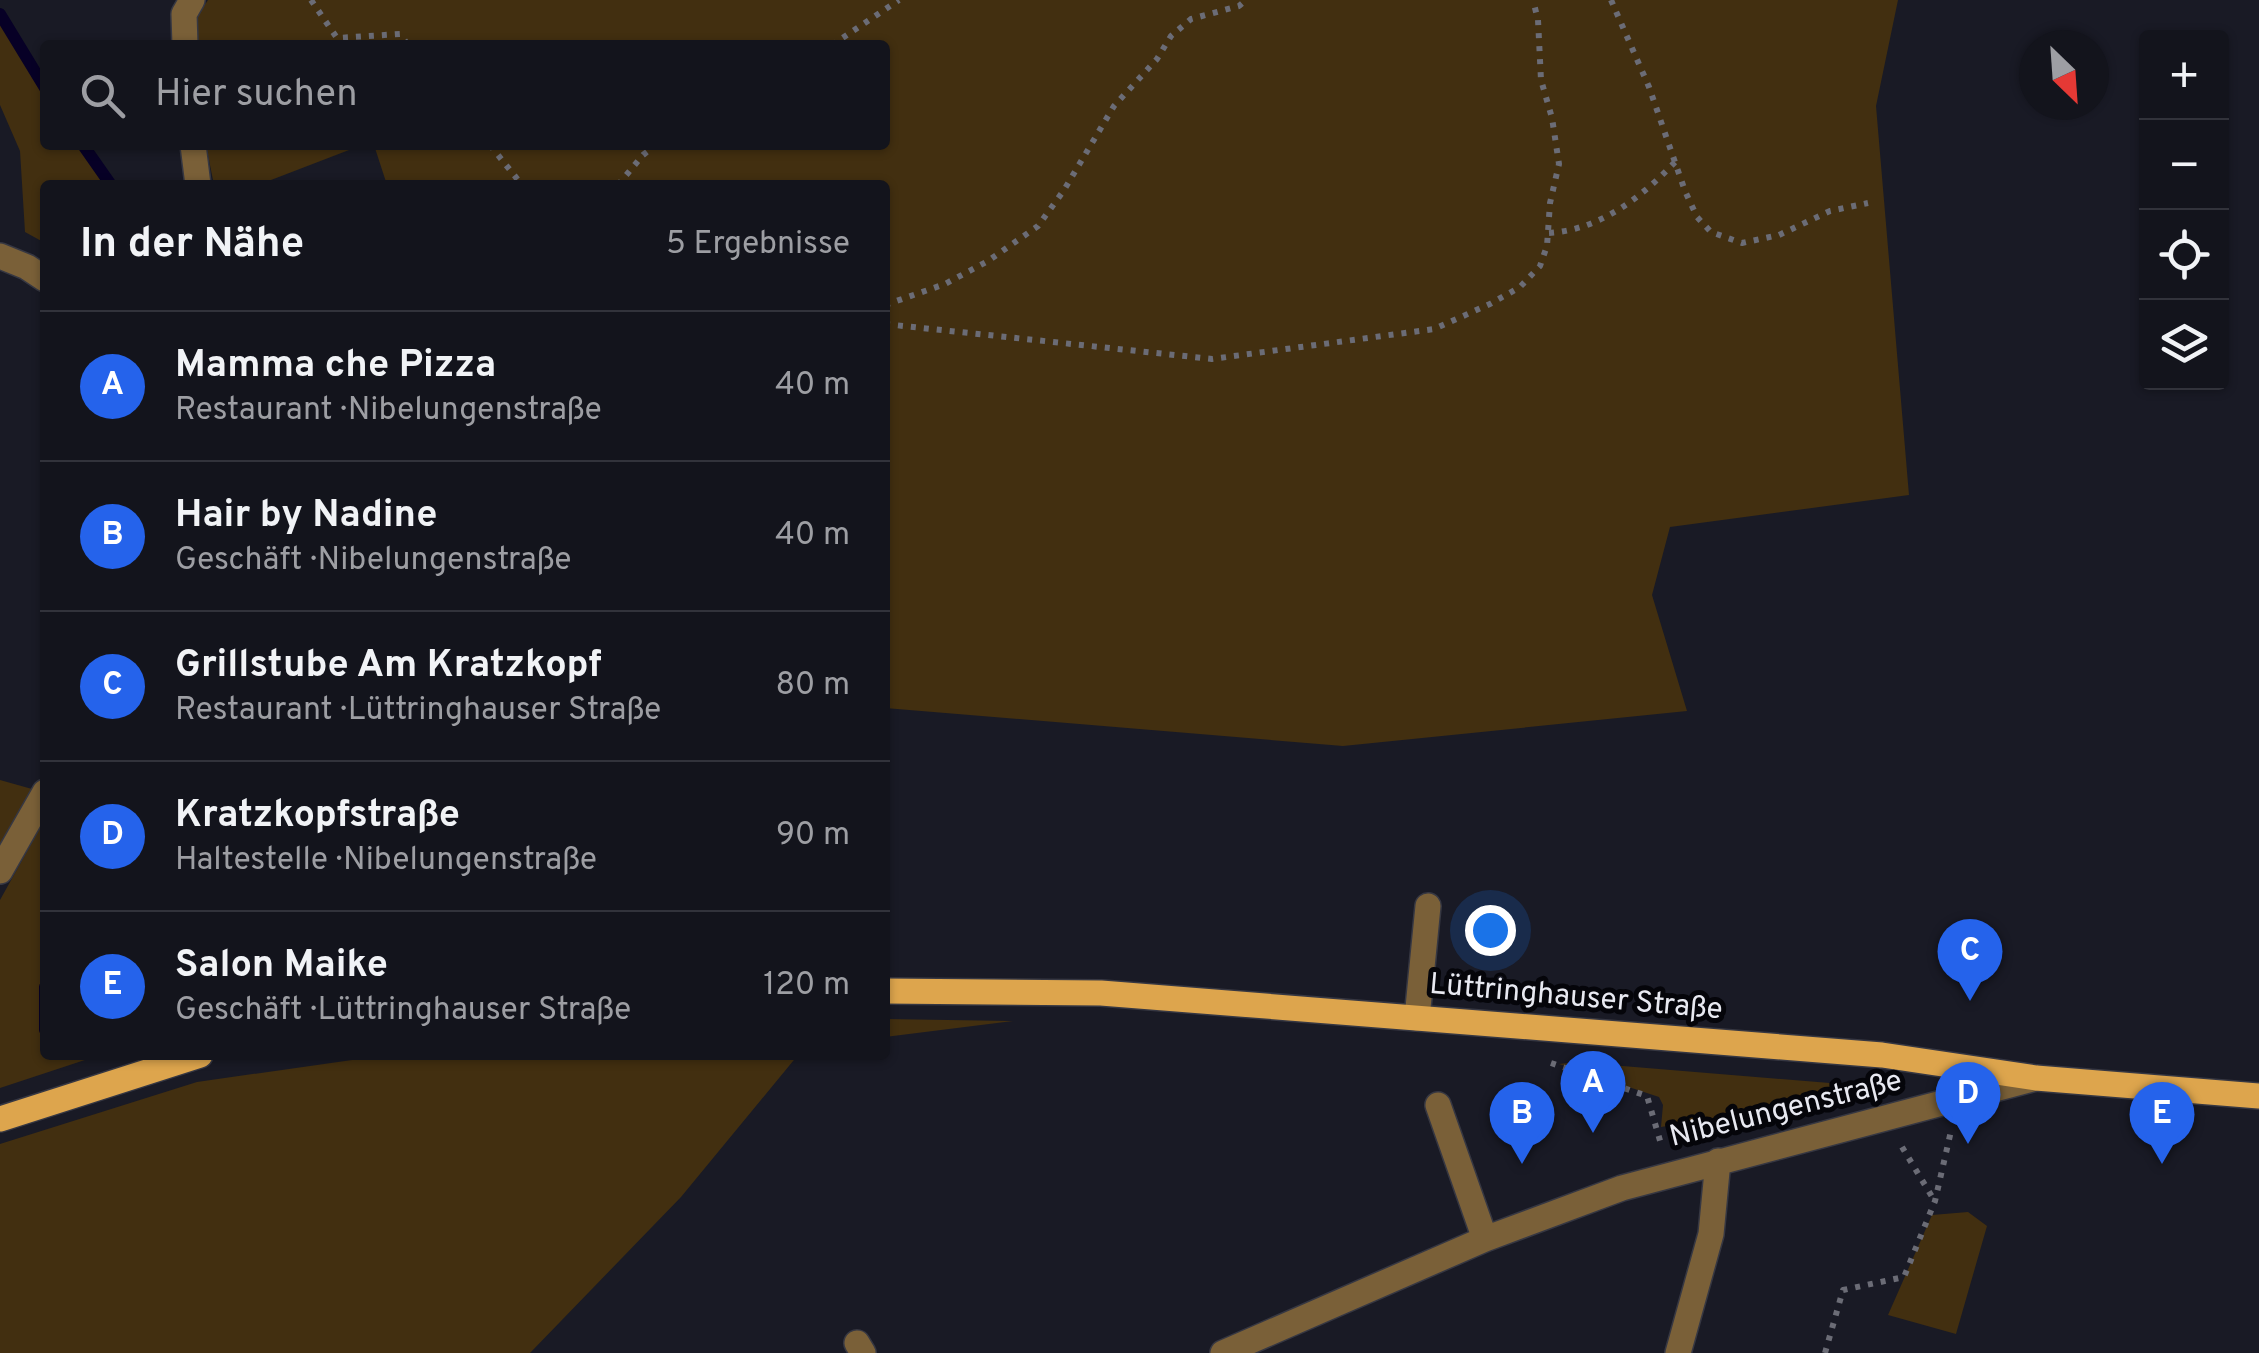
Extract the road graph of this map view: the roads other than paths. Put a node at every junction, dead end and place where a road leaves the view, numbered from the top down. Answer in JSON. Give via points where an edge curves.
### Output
{"nodes":[{"id":1,"x":192,"y":0,"type":"edge"},
{"id":2,"x":185,"y":40,"type":"edge"},
{"id":3,"x":194,"y":150,"type":"edge"},
{"id":4,"x":197,"y":180,"type":"edge"},
{"id":5,"x":0,"y":256,"type":"edge"},
{"id":6,"x":40,"y":276,"type":"edge"},
{"id":7,"x":40,"y":801,"type":"edge"},
{"id":8,"x":0,"y":871,"type":"edge"},
{"id":9,"x":1428,"y":906,"type":"dead end"},
{"id":10,"x":890,"y":991,"type":"edge"},
{"id":11,"x":1418,"y":1018,"type":"junction"},
{"id":12,"x":184,"y":1060,"type":"edge"},
{"id":13,"x":2036,"y":1078,"type":"junction"},
{"id":14,"x":2259,"y":1096,"type":"edge"},
{"id":15,"x":1438,"y":1106,"type":"dead end"},
{"id":16,"x":0,"y":1119,"type":"edge"},
{"id":17,"x":1718,"y":1161,"type":"junction"},
{"id":18,"x":1485,"y":1239,"type":"junction"},
{"id":19,"x":1223,"y":1353,"type":"edge"},
{"id":20,"x":1678,"y":1353,"type":"edge"}],
"edges":[{"from":1,"to":2,"type":"street","via":[[184,14]]},
{"from":3,"to":4,"type":"street"},
{"from":5,"to":6,"type":"street"},
{"from":7,"to":8,"type":"street"},
{"from":9,"to":11,"type":"street"},
{"from":10,"to":11,"type":"main road","name":"Lüttringhauser Straße","via":[[1101,992]]},
{"from":11,"to":13,"type":"main road","name":"Lüttringhauser Straße","via":[[1882,1055]]},
{"from":12,"to":16,"type":"main road"},
{"from":13,"to":14,"type":"main road","name":"Lüttringhauser Straße"},
{"from":13,"to":17,"type":"street","name":"Nibelungenstraße"},
{"from":15,"to":18,"type":"street"},
{"from":17,"to":18,"type":"street","name":"Nibelungenstraße"},
{"from":17,"to":20,"type":"street","via":[[1711,1234]]},
{"from":18,"to":19,"type":"street","name":"Nibelungenstraße"}]}
